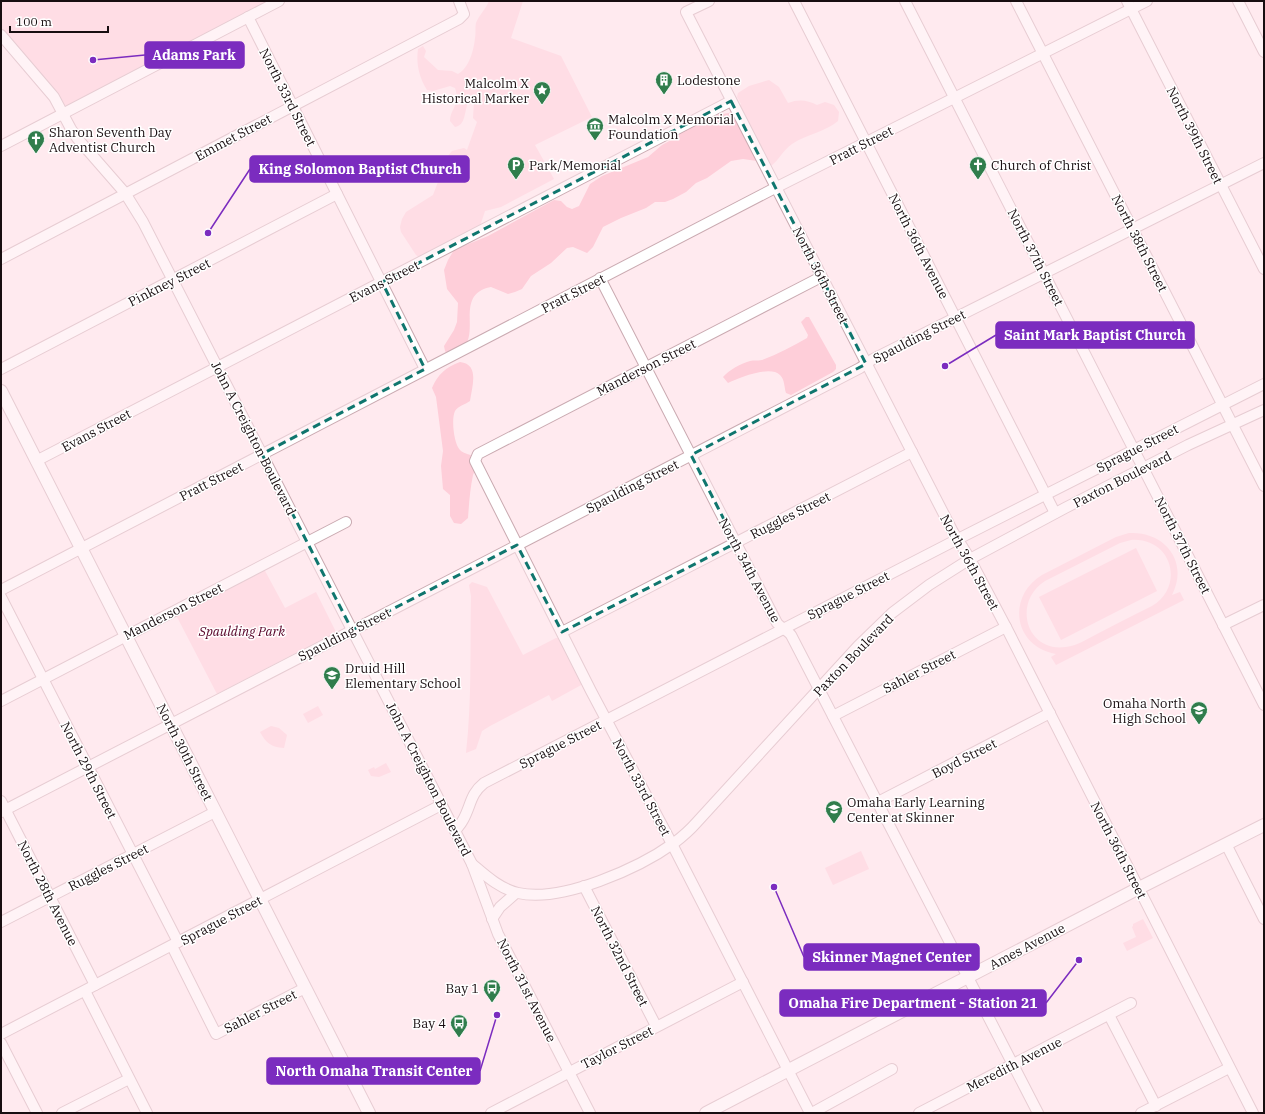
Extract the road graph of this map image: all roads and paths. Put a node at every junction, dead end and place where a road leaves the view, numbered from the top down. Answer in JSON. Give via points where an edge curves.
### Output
{"nodes":[{"id":1,"x":279,"y":1,"type":"edge"},
{"id":2,"x":459,"y":1,"type":"edge"},
{"id":3,"x":709,"y":1,"type":"edge"},
{"id":4,"x":794,"y":1,"type":"edge"},
{"id":5,"x":905,"y":1,"type":"edge"},
{"id":6,"x":1016,"y":1,"type":"edge"},
{"id":7,"x":1147,"y":1,"type":"edge"},
{"id":8,"x":1238,"y":1,"type":"edge"},
{"id":9,"x":1129,"y":5,"type":"edge"},
{"id":10,"x":248,"y":17,"type":"junction"},
{"id":11,"x":1,"y":35,"type":"edge"},
{"id":12,"x":1264,"y":52,"type":"edge"},
{"id":13,"x":1043,"y":53,"type":"junction"},
{"id":14,"x":955,"y":98,"type":"junction"},
{"id":15,"x":731,"y":101,"type":"junction"},
{"id":16,"x":292,"y":106,"type":"junction"},
{"id":17,"x":63,"y":113,"type":"junction"},
{"id":18,"x":866,"y":142,"type":"junction"},
{"id":19,"x":1,"y":146,"type":"edge"},
{"id":20,"x":1264,"y":163,"type":"edge"},
{"id":21,"x":1221,"y":184,"type":"junction"},
{"id":22,"x":775,"y":188,"type":"junction"},
{"id":23,"x":125,"y":193,"type":"junction"},
{"id":24,"x":336,"y":194,"type":"junction"},
{"id":25,"x":1132,"y":229,"type":"junction"},
{"id":26,"x":1,"y":259,"type":"edge"},
{"id":27,"x":1264,"y":269,"type":"edge"},
{"id":28,"x":1044,"y":273,"type":"junction"},
{"id":29,"x":821,"y":277,"type":"junction"},
{"id":30,"x":600,"y":278,"type":"junction"},
{"id":31,"x":173,"y":280,"type":"junction"},
{"id":32,"x":382,"y":282,"type":"junction"},
{"id":33,"x":956,"y":318,"type":"junction"},
{"id":34,"x":866,"y":364,"type":"junction"},
{"id":35,"x":218,"y":367,"type":"junction"},
{"id":36,"x":646,"y":367,"type":"junction"},
{"id":37,"x":1,"y":369,"type":"edge"},
{"id":38,"x":425,"y":369,"type":"junction"},
{"id":39,"x":1264,"y":384,"type":"edge"},
{"id":40,"x":1,"y":391,"type":"edge"},
{"id":41,"x":1222,"y":405,"type":"junction"},
{"id":42,"x":1264,"y":410,"type":"edge"},
{"id":43,"x":1232,"y":424,"type":"junction"},
{"id":44,"x":1134,"y":449,"type":"junction"},
{"id":45,"x":912,"y":452,"type":"junction"},
{"id":46,"x":262,"y":454,"type":"junction"},
{"id":47,"x":691,"y":455,"type":"junction"},
{"id":48,"x":36,"y":461,"type":"junction"},
{"id":49,"x":475,"y":461,"type":"joint"},
{"id":50,"x":1143,"y":468,"type":"junction"},
{"id":51,"x":1264,"y":486,"type":"edge"},
{"id":52,"x":1046,"y":494,"type":"junction"},
{"id":53,"x":1055,"y":513,"type":"junction"},
{"id":54,"x":346,"y":522,"type":"dead end"},
{"id":55,"x":958,"y":538,"type":"junction"},
{"id":56,"x":307,"y":542,"type":"junction"},
{"id":57,"x":736,"y":543,"type":"junction"},
{"id":58,"x":517,"y":545,"type":"junction"},
{"id":59,"x":80,"y":548,"type":"junction"},
{"id":60,"x":970,"y":559,"type":"junction"},
{"id":61,"x":1,"y":590,"type":"edge"},
{"id":62,"x":1,"y":597,"type":"edge"},
{"id":63,"x":1264,"y":605,"type":"edge"},
{"id":64,"x":1224,"y":626,"type":"junction"},
{"id":65,"x":1006,"y":627,"type":"junction"},
{"id":66,"x":784,"y":629,"type":"junction"},
{"id":67,"x":352,"y":630,"type":"junction"},
{"id":68,"x":562,"y":632,"type":"junction"},
{"id":69,"x":125,"y":636,"type":"junction"},
{"id":70,"x":42,"y":679,"type":"junction"},
{"id":71,"x":819,"y":689,"type":"junction"},
{"id":72,"x":1,"y":701,"type":"edge"},
{"id":73,"x":1264,"y":705,"type":"edge"},
{"id":74,"x":1050,"y":713,"type":"junction"},
{"id":75,"x":833,"y":716,"type":"junction"},
{"id":76,"x":607,"y":720,"type":"junction"},
{"id":77,"x":170,"y":724,"type":"junction"},
{"id":78,"x":88,"y":767,"type":"junction"},
{"id":79,"x":878,"y":802,"type":"junction"},
{"id":80,"x":441,"y":805,"type":"junction"},
{"id":81,"x":2,"y":807,"type":"edge"},
{"id":82,"x":215,"y":812,"type":"junction"},
{"id":83,"x":1264,"y":825,"type":"edge"},
{"id":84,"x":455,"y":831,"type":"junction"},
{"id":85,"x":672,"y":844,"type":"junction"},
{"id":86,"x":1226,"y":844,"type":"junction"},
{"id":87,"x":133,"y":854,"type":"junction"},
{"id":88,"x":472,"y":864,"type":"junction"},
{"id":89,"x":584,"y":886,"type":"junction"},
{"id":90,"x":1139,"y":888,"type":"junction"},
{"id":91,"x":516,"y":892,"type":"junction"},
{"id":92,"x":50,"y":897,"type":"junction"},
{"id":93,"x":260,"y":900,"type":"junction"},
{"id":94,"x":492,"y":919,"type":"junction"},
{"id":95,"x":1264,"y":919,"type":"edge"},
{"id":96,"x":1,"y":922,"type":"edge"},
{"id":97,"x":175,"y":944,"type":"junction"},
{"id":98,"x":968,"y":978,"type":"junction"},
{"id":99,"x":744,"y":982,"type":"junction"},
{"id":100,"x":95,"y":986,"type":"junction"},
{"id":101,"x":305,"y":988,"type":"junction"},
{"id":102,"x":85,"y":991,"type":"junction"},
{"id":103,"x":1131,"y":1003,"type":"dead end"},
{"id":104,"x":1109,"y":1014,"type":"junction"},
{"id":105,"x":656,"y":1026,"type":"junction"},
{"id":106,"x":1,"y":1034,"type":"edge"},
{"id":107,"x":216,"y":1034,"type":"joint"},
{"id":108,"x":1,"y":1043,"type":"edge"},
{"id":109,"x":1013,"y":1064,"type":"junction"},
{"id":110,"x":1229,"y":1068,"type":"junction"},
{"id":111,"x":892,"y":1069,"type":"dead end"},
{"id":112,"x":788,"y":1071,"type":"junction"},
{"id":113,"x":569,"y":1072,"type":"junction"},
{"id":114,"x":129,"y":1079,"type":"junction"},
{"id":115,"x":1156,"y":1106,"type":"junction"},
{"id":116,"x":37,"y":1113,"type":"edge"},
{"id":117,"x":62,"y":1113,"type":"edge"},
{"id":118,"x":147,"y":1113,"type":"edge"},
{"id":119,"x":369,"y":1113,"type":"edge"},
{"id":120,"x":491,"y":1113,"type":"edge"},
{"id":121,"x":590,"y":1113,"type":"edge"},
{"id":122,"x":706,"y":1113,"type":"edge"},
{"id":123,"x":811,"y":1113,"type":"edge"},
{"id":124,"x":919,"y":1113,"type":"edge"},
{"id":125,"x":1038,"y":1113,"type":"edge"},
{"id":126,"x":1141,"y":1113,"type":"edge"},
{"id":127,"x":1253,"y":1113,"type":"edge"}],
"edges":[{"from":1,"to":10,"type":"street"},
{"from":2,"to":16,"type":"street","name":"Emmet Street","via":[[464,14],[460,19]]},
{"from":3,"to":15,"type":"street","name":"North 36th Street","via":[[686,12]]},
{"from":4,"to":18,"type":"street","name":"North 36th Avenue"},
{"from":5,"to":14,"type":"street","name":"North 37th Street"},
{"from":6,"to":13,"type":"street","name":"North 38th Street"},
{"from":7,"to":9,"type":"street","name":"Pratt Street"},
{"from":8,"to":12,"type":"street"},
{"from":9,"to":13,"type":"street","name":"Pratt Street"},
{"from":9,"to":21,"type":"street","name":"North 39th Street"},
{"from":10,"to":16,"type":"street","name":"North 33rd Street"},
{"from":10,"to":17,"type":"street"},
{"from":11,"to":17,"type":"street","name":"John A Creighton Boulevard","via":[[54,97]]},
{"from":13,"to":14,"type":"street","name":"Pratt Street"},
{"from":13,"to":25,"type":"street","name":"North 38th Street"},
{"from":14,"to":18,"type":"street","name":"Pratt Street"},
{"from":14,"to":28,"type":"street","name":"North 37th Street"},
{"from":15,"to":22,"type":"street","name":"North 36th Street"},
{"from":15,"to":32,"type":"street","name":"Evans Street"},
{"from":16,"to":23,"type":"street","name":"Emmet Street"},
{"from":16,"to":24,"type":"street","name":"North 33rd Street"},
{"from":17,"to":19,"type":"street"},
{"from":17,"to":23,"type":"street","name":"John A Creighton Boulevard","via":[[81,144]]},
{"from":18,"to":22,"type":"street","name":"Pratt Street"},
{"from":18,"to":33,"type":"street","name":"North 36th Avenue"},
{"from":20,"to":21,"type":"street","name":"Spaulding Street"},
{"from":21,"to":25,"type":"street","name":"Spaulding Street"},
{"from":21,"to":27,"type":"street","name":"North 39th Street"},
{"from":22,"to":29,"type":"street","name":"North 36th Street"},
{"from":22,"to":30,"type":"street","name":"Pratt Street"},
{"from":23,"to":26,"type":"street","name":"Emmet Street"},
{"from":23,"to":31,"type":"street","name":"John A Creighton Boulevard"},
{"from":24,"to":31,"type":"street","name":"Pinkney Street"},
{"from":24,"to":32,"type":"street","name":"North 33rd Street"},
{"from":25,"to":28,"type":"street","name":"Spaulding Street"},
{"from":25,"to":41,"type":"street","name":"North 38th Street"},
{"from":28,"to":33,"type":"street","name":"Spaulding Street"},
{"from":28,"to":44,"type":"street","name":"North 37th Street"},
{"from":29,"to":34,"type":"street","name":"North 36th Street"},
{"from":29,"to":36,"type":"street","name":"Manderson Street"},
{"from":30,"to":36,"type":"street","name":"North 34th Avenue"},
{"from":30,"to":38,"type":"street","name":"Pratt Street"},
{"from":31,"to":35,"type":"street","name":"John A Creighton Boulevard"},
{"from":31,"to":37,"type":"street","name":"Pinkney Street"},
{"from":32,"to":35,"type":"street","name":"Evans Street"},
{"from":32,"to":38,"type":"street","name":"North 33rd Street"},
{"from":33,"to":34,"type":"street","name":"Spaulding Street"},
{"from":33,"to":52,"type":"street","name":"North 36th Avenue"},
{"from":34,"to":45,"type":"street","name":"North 36th Street"},
{"from":34,"to":47,"type":"street","name":"Spaulding Street"},
{"from":35,"to":46,"type":"street","name":"John A Creighton Boulevard"},
{"from":35,"to":48,"type":"street","name":"Evans Street"},
{"from":36,"to":47,"type":"street","name":"North 34th Avenue"},
{"from":36,"to":49,"type":"street","name":"Manderson Street","via":[[478,454]]},
{"from":38,"to":46,"type":"street","name":"Pratt Street"},
{"from":39,"to":41,"type":"street","name":"Sprague Street"},
{"from":40,"to":48,"type":"main road","name":"North 30th Street"},
{"from":41,"to":43,"type":"street","name":"North 38th Street"},
{"from":41,"to":44,"type":"street","name":"Sprague Street"},
{"from":42,"to":43,"type":"street","name":"Paxton Boulevard"},
{"from":43,"to":50,"type":"street","name":"Paxton Boulevard"},
{"from":43,"to":51,"type":"street","name":"North 38th Street"},
{"from":44,"to":50,"type":"street","name":"North 37th Street"},
{"from":44,"to":52,"type":"street","name":"Sprague Street"},
{"from":45,"to":55,"type":"street","name":"North 36th Street"},
{"from":45,"to":57,"type":"street","name":"Ruggles Street"},
{"from":46,"to":56,"type":"street","name":"John A Creighton Boulevard"},
{"from":46,"to":59,"type":"street","name":"Pratt Street"},
{"from":47,"to":57,"type":"street","name":"North 34th Avenue"},
{"from":47,"to":58,"type":"street","name":"Spaulding Street"},
{"from":48,"to":59,"type":"main road","name":"North 30th Street"},
{"from":49,"to":58,"type":"street","name":"North 33rd Street"},
{"from":50,"to":53,"type":"street","name":"Paxton Boulevard"},
{"from":50,"to":64,"type":"street","name":"North 37th Street"},
{"from":52,"to":53,"type":"street","name":"North 36th Avenue"},
{"from":52,"to":55,"type":"street","name":"Sprague Street"},
{"from":53,"to":60,"type":"street","name":"Paxton Boulevard"},
{"from":54,"to":56,"type":"street","name":"Manderson Street"},
{"from":55,"to":60,"type":"street","name":"North 36th Street"},
{"from":55,"to":66,"type":"street","name":"Sprague Street"},
{"from":56,"to":67,"type":"street","name":"John A Creighton Boulevard"},
{"from":56,"to":69,"type":"street","name":"Manderson Street"},
{"from":57,"to":66,"type":"street","name":"North 34th Avenue","via":[[777,623]]},
{"from":57,"to":68,"type":"street","name":"Ruggles Street"},
{"from":58,"to":67,"type":"street","name":"Spaulding Street"},
{"from":58,"to":68,"type":"street","name":"North 33rd Street"},
{"from":59,"to":61,"type":"street","name":"Pratt Street"},
{"from":59,"to":69,"type":"main road","name":"North 30th Street"},
{"from":60,"to":65,"type":"street","name":"North 36th Street"},
{"from":60,"to":71,"type":"street","name":"Paxton Boulevard","via":[[929,585],[892,614],[858,646]]},
{"from":62,"to":70,"type":"street","name":"North 29th Street"},
{"from":63,"to":64,"type":"street"},
{"from":64,"to":73,"type":"street","name":"North 37th Street"},
{"from":65,"to":74,"type":"street","name":"North 36th Street"},
{"from":65,"to":75,"type":"street","name":"Sahler Street"},
{"from":66,"to":71,"type":"street","name":"North 34th Avenue","via":[[791,635]]},
{"from":66,"to":76,"type":"street","name":"Sprague Street"},
{"from":67,"to":77,"type":"street","name":"Spaulding Street"},
{"from":67,"to":80,"type":"street","name":"John A Creighton Boulevard"},
{"from":68,"to":76,"type":"street","name":"North 33rd Street"},
{"from":69,"to":70,"type":"street","name":"Manderson Street"},
{"from":69,"to":77,"type":"main road","name":"North 30th Street"},
{"from":70,"to":72,"type":"street","name":"Manderson Street"},
{"from":70,"to":78,"type":"street","name":"North 29th Street"},
{"from":71,"to":75,"type":"street","name":"North 34th Avenue"},
{"from":71,"to":85,"type":"street","name":"Paxton Boulevard","via":[[704,815]]},
{"from":74,"to":79,"type":"street","name":"Boyd Street"},
{"from":74,"to":90,"type":"street","name":"North 36th Street"},
{"from":75,"to":79,"type":"street","name":"North 34th Avenue"},
{"from":76,"to":84,"type":"street","name":"Sprague Street","via":[[484,783],[476,791]]},
{"from":76,"to":85,"type":"street","name":"North 33rd Street"},
{"from":77,"to":78,"type":"street","name":"Spaulding Street"},
{"from":77,"to":82,"type":"main road","name":"North 30th Street"},
{"from":78,"to":81,"type":"street","name":"Spaulding Street"},
{"from":78,"to":87,"type":"street","name":"North 29th Street"},
{"from":79,"to":98,"type":"street","name":"North 34th Avenue"},
{"from":80,"to":84,"type":"street","name":"John A Creighton Boulevard"},
{"from":80,"to":93,"type":"street","name":"Sprague Street"},
{"from":81,"to":92,"type":"street","name":"North 28th Avenue"},
{"from":82,"to":87,"type":"street","name":"Ruggles Street"},
{"from":82,"to":93,"type":"main road","name":"North 30th Street"},
{"from":83,"to":86,"type":"main road","name":"Ames Avenue"},
{"from":84,"to":88,"type":"street","name":"John A Creighton Boulevard"},
{"from":85,"to":89,"type":"street","name":"Paxton Boulevard","via":[[646,860]]},
{"from":85,"to":99,"type":"street","name":"North 33rd Street"},
{"from":86,"to":90,"type":"main road","name":"Ames Avenue"},
{"from":86,"to":95,"type":"street"},
{"from":87,"to":92,"type":"street","name":"Ruggles Street"},
{"from":87,"to":97,"type":"street","name":"North 29th Street"},
{"from":88,"to":91,"type":"street","name":"Paxton Boulevard","via":[[490,879]]},
{"from":88,"to":94,"type":"street","name":"North 31st Avenue"},
{"from":89,"to":91,"type":"street","name":"Paxton Boulevard","via":[[550,894]]},
{"from":89,"to":105,"type":"street","name":"North 32nd Street"},
{"from":90,"to":98,"type":"main road","name":"Ames Avenue"},
{"from":90,"to":110,"type":"street","name":"North 36th Street"},
{"from":91,"to":94,"type":"street"},
{"from":92,"to":96,"type":"street","name":"Ruggles Street"},
{"from":92,"to":100,"type":"street","name":"North 28th Avenue"},
{"from":93,"to":97,"type":"street","name":"Sprague Street"},
{"from":93,"to":101,"type":"main road","name":"North 30th Street"},
{"from":94,"to":113,"type":"street","name":"North 31st Avenue"},
{"from":97,"to":100,"type":"street","name":"Sprague Street"},
{"from":97,"to":107,"type":"street","name":"North 29th Street"},
{"from":98,"to":109,"type":"street","name":"North 34th Avenue"},
{"from":98,"to":112,"type":"main road","name":"Ames Avenue"},
{"from":99,"to":105,"type":"street","name":"Taylor Street"},
{"from":99,"to":112,"type":"street","name":"North 33rd Street"},
{"from":100,"to":102,"type":"street","name":"Sprague Street"},
{"from":101,"to":107,"type":"street","name":"Sahler Street"},
{"from":101,"to":119,"type":"main road","name":"North 30th Street"},
{"from":102,"to":106,"type":"street","name":"Sprague Street"},
{"from":102,"to":114,"type":"street"},
{"from":103,"to":104,"type":"street","name":"Meredith Avenue"},
{"from":104,"to":109,"type":"street","name":"Meredith Avenue"},
{"from":104,"to":115,"type":"street"},
{"from":105,"to":113,"type":"street","name":"Taylor Street"},
{"from":108,"to":116,"type":"street"},
{"from":109,"to":124,"type":"street","name":"Meredith Avenue"},
{"from":109,"to":125,"type":"street","name":"North 34th Avenue"},
{"from":110,"to":115,"type":"street"},
{"from":110,"to":127,"type":"street","name":"North 36th Street"},
{"from":111,"to":123,"type":"street"},
{"from":112,"to":122,"type":"main road","name":"Ames Avenue"},
{"from":112,"to":123,"type":"street","name":"North 33rd Street"},
{"from":113,"to":120,"type":"street","name":"Taylor Street"},
{"from":113,"to":121,"type":"street","name":"North 31st Avenue"},
{"from":114,"to":117,"type":"street"},
{"from":114,"to":118,"type":"street"},
{"from":115,"to":126,"type":"street"}]}
